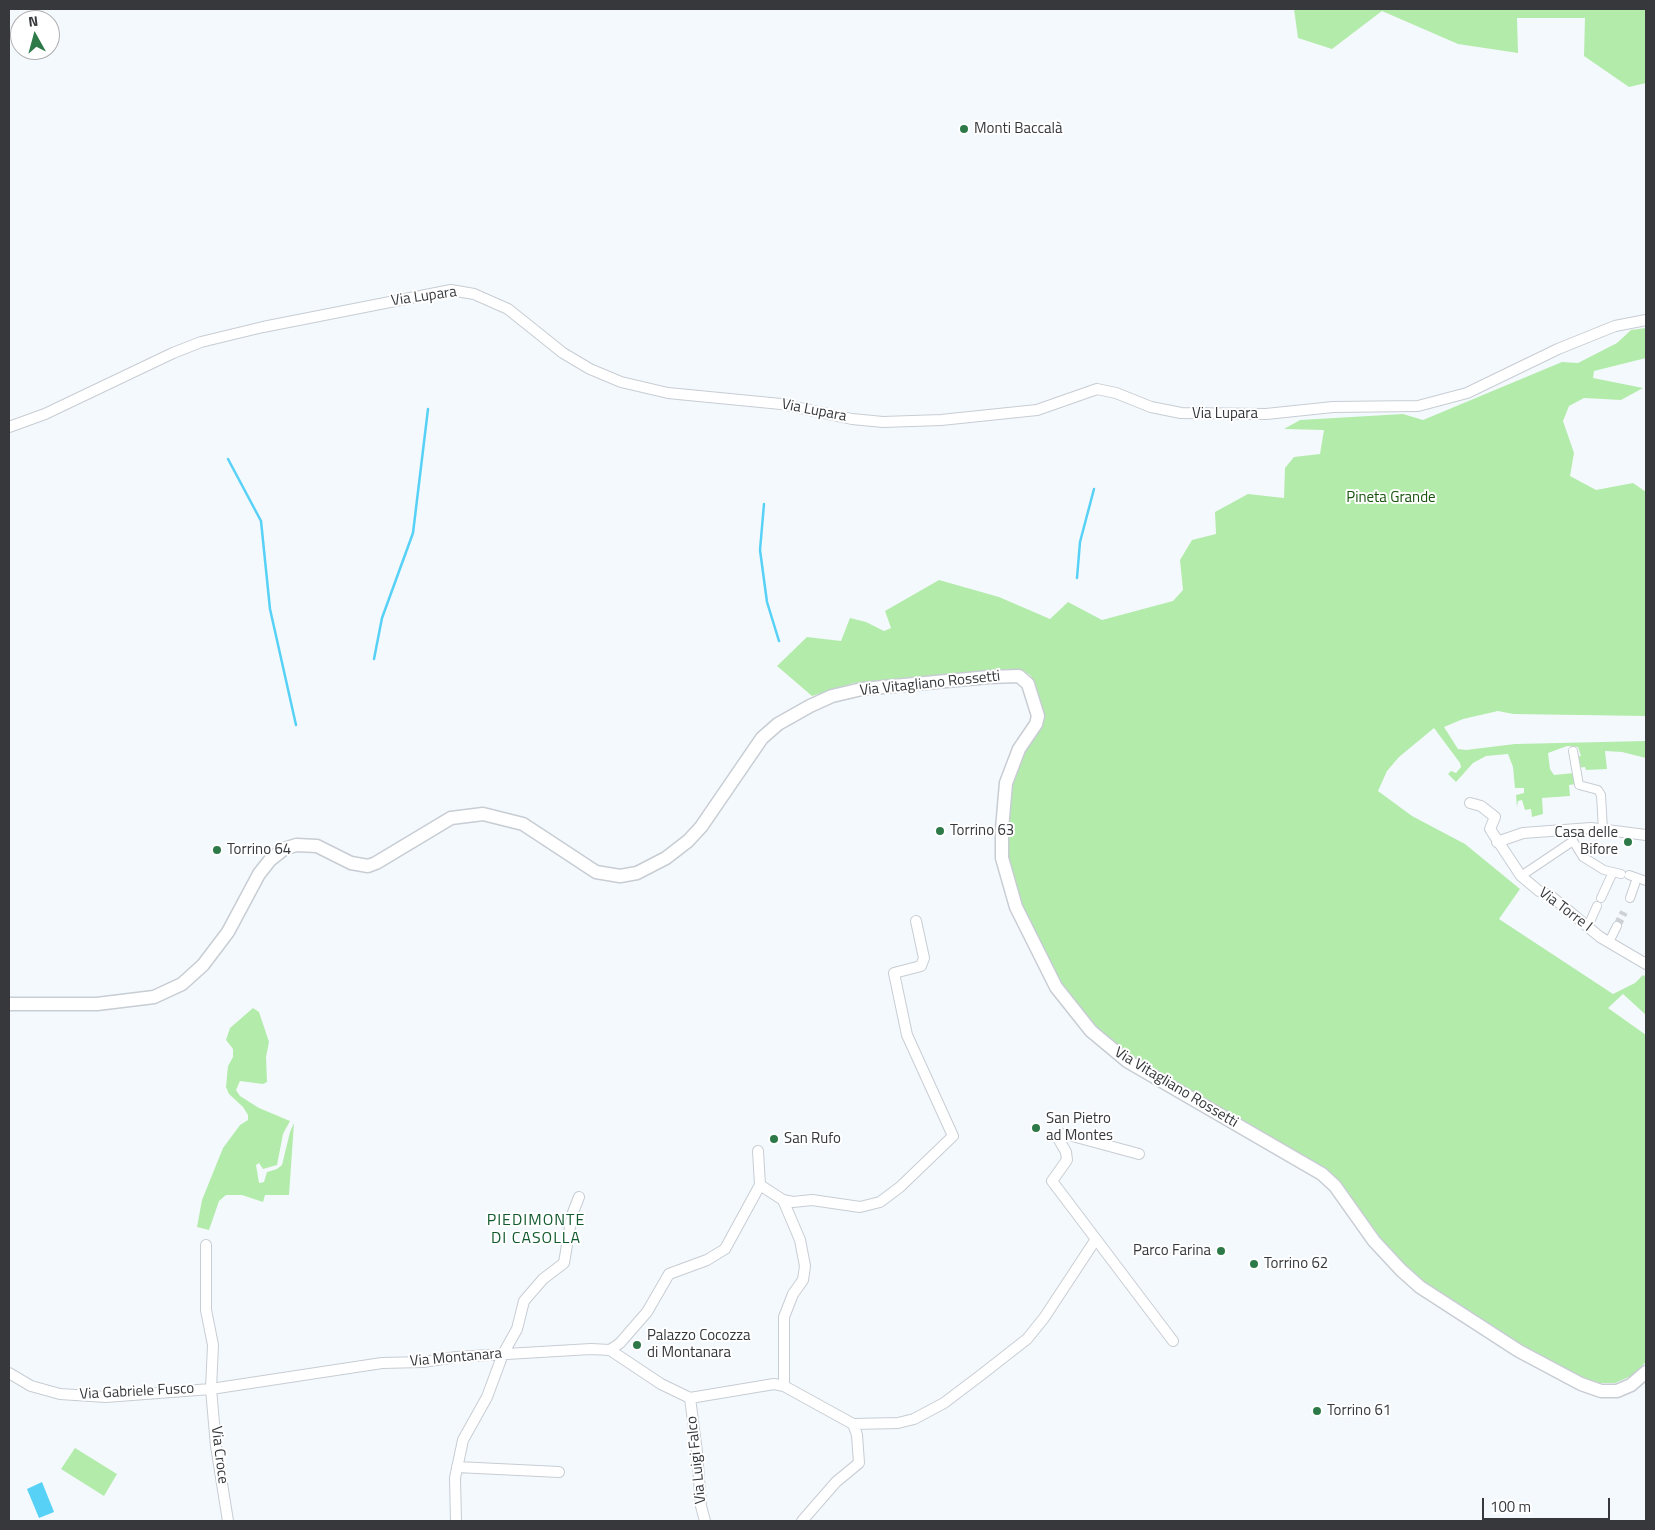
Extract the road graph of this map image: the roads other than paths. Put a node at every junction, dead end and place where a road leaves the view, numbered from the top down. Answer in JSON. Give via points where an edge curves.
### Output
{"nodes":[{"id":1,"x":1646,"y":320,"type":"edge"},
{"id":2,"x":9,"y":426,"type":"edge"},
{"id":3,"x":1573,"y":751,"type":"dead end"},
{"id":4,"x":1470,"y":803,"type":"dead end"},
{"id":5,"x":1603,"y":830,"type":"junction"},
{"id":6,"x":1572,"y":835,"type":"junction"},
{"id":7,"x":1646,"y":835,"type":"edge"},
{"id":8,"x":1497,"y":842,"type":"junction"},
{"id":9,"x":1621,"y":874,"type":"junction"},
{"id":10,"x":1521,"y":876,"type":"junction"},
{"id":11,"x":1637,"y":878,"type":"junction"},
{"id":12,"x":1646,"y":881,"type":"edge"},
{"id":13,"x":1630,"y":898,"type":"dead end"},
{"id":14,"x":916,"y":921,"type":"dead end"},
{"id":15,"x":1588,"y":926,"type":"junction"},
{"id":16,"x":1617,"y":926,"type":"tunnel mouth"},
{"id":17,"x":1608,"y":942,"type":"junction"},
{"id":18,"x":1646,"y":964,"type":"edge"},
{"id":19,"x":9,"y":1004,"type":"edge"},
{"id":20,"x":758,"y":1151,"type":"dead end"},
{"id":21,"x":1139,"y":1154,"type":"dead end"},
{"id":22,"x":760,"y":1185,"type":"junction"},
{"id":23,"x":579,"y":1197,"type":"dead end"},
{"id":24,"x":783,"y":1200,"type":"junction"},
{"id":25,"x":1096,"y":1240,"type":"junction"},
{"id":26,"x":206,"y":1245,"type":"dead end"},
{"id":27,"x":1173,"y":1341,"type":"dead end"},
{"id":28,"x":610,"y":1350,"type":"junction"},
{"id":29,"x":503,"y":1354,"type":"junction"},
{"id":30,"x":1646,"y":1372,"type":"edge"},
{"id":31,"x":9,"y":1373,"type":"edge"},
{"id":32,"x":784,"y":1386,"type":"junction"},
{"id":33,"x":211,"y":1389,"type":"junction"},
{"id":34,"x":690,"y":1398,"type":"junction"},
{"id":35,"x":853,"y":1424,"type":"junction"},
{"id":36,"x":457,"y":1467,"type":"junction"},
{"id":37,"x":559,"y":1472,"type":"dead end"},
{"id":38,"x":228,"y":1521,"type":"edge"},
{"id":39,"x":456,"y":1521,"type":"edge"},
{"id":40,"x":706,"y":1521,"type":"edge"},
{"id":41,"x":802,"y":1521,"type":"edge"}],
"edges":[{"from":1,"to":2,"type":"street","name":"Via Lupara","via":[[1615,326],[1558,349],[1468,394],[1418,406],[1342,407],[1266,414],[1181,413],[1097,389],[1037,410],[883,422],[781,404],[684,395],[621,382],[564,354],[508,309],[474,294],[451,290],[201,342],[45,414]]},
{"from":3,"to":5,"type":"street","via":[[1579,785],[1598,790],[1600,795]]},
{"from":4,"to":8,"type":"street","via":[[1481,806],[1496,817],[1490,828]]},
{"from":5,"to":6,"type":"street"},
{"from":5,"to":7,"type":"street"},
{"from":6,"to":8,"type":"street","via":[[1520,834]]},
{"from":6,"to":9,"type":"street","via":[[1583,857],[1596,866]]},
{"from":6,"to":10,"type":"street"},
{"from":8,"to":10,"type":"street","name":"Via Torre I"},
{"from":9,"to":11,"type":"street"},
{"from":9,"to":15,"type":"street","via":[[1599,902]]},
{"from":10,"to":15,"type":"street","name":"Via Torre I"},
{"from":11,"to":12,"type":"street"},
{"from":11,"to":13,"type":"street"},
{"from":14,"to":24,"type":"street","via":[[924,958],[921,966],[894,972],[907,1035],[953,1136],[880,1202],[860,1207],[812,1200]]},
{"from":15,"to":17,"type":"street","name":"Via Torre I"},
{"from":16,"to":17,"type":"street"},
{"from":17,"to":18,"type":"street","name":"Via Torre I"},
{"from":19,"to":30,"type":"street","name":"Via Vitagliano Rossetti","via":[[97,1004],[154,997],[182,984],[203,966],[228,932],[270,860],[284,849],[296,845],[317,846],[351,863],[368,866],[451,818],[483,814],[523,824],[600,874],[620,876],[637,873],[666,858],[688,840],[701,827],[762,738],[778,724],[810,706],[832,696],[862,689],[1019,676],[1028,684],[1038,716],[1019,748],[1006,783],[1002,858],[1016,907],[1056,987],[1091,1031],[1127,1061],[1322,1174],[1401,1270],[1420,1287],[1519,1351],[1601,1391],[1616,1391],[1631,1385]]},
{"from":20,"to":22,"type":"street"},
{"from":21,"to":25,"type":"street","via":[[1069,1134],[1058,1138],[1068,1156],[1053,1177],[1053,1185]]},
{"from":22,"to":24,"type":"street"},
{"from":22,"to":28,"type":"street","via":[[725,1249],[707,1260],[669,1274],[647,1312]]},
{"from":23,"to":29,"type":"street","via":[[572,1216],[564,1263],[543,1279],[524,1301],[517,1329]]},
{"from":24,"to":32,"type":"street","via":[[800,1240],[805,1266],[804,1280],[793,1294],[784,1317]]},
{"from":25,"to":27,"type":"street"},
{"from":25,"to":35,"type":"street","via":[[1027,1338],[944,1403],[898,1422]]},
{"from":26,"to":33,"type":"street","name":"Via Croce","via":[[206,1310],[213,1345]]},
{"from":28,"to":29,"type":"street","name":"Via Montanara"},
{"from":28,"to":34,"type":"street","via":[[661,1384]]},
{"from":29,"to":33,"type":"street","name":"Via Montanara","via":[[382,1363]]},
{"from":29,"to":36,"type":"street","via":[[487,1397],[463,1440]]},
{"from":31,"to":33,"type":"street","name":"Via Gabriele Fusco","via":[[31,1386],[60,1394],[94,1397]]},
{"from":32,"to":34,"type":"street","via":[[774,1384]]},
{"from":32,"to":35,"type":"street"},
{"from":33,"to":38,"type":"street","name":"Via Croce"},
{"from":34,"to":40,"type":"street","name":"Via Luigi Falco","via":[[701,1506]]},
{"from":35,"to":41,"type":"street","via":[[859,1463],[836,1482]]},
{"from":36,"to":37,"type":"street"},
{"from":36,"to":39,"type":"street"}]}
